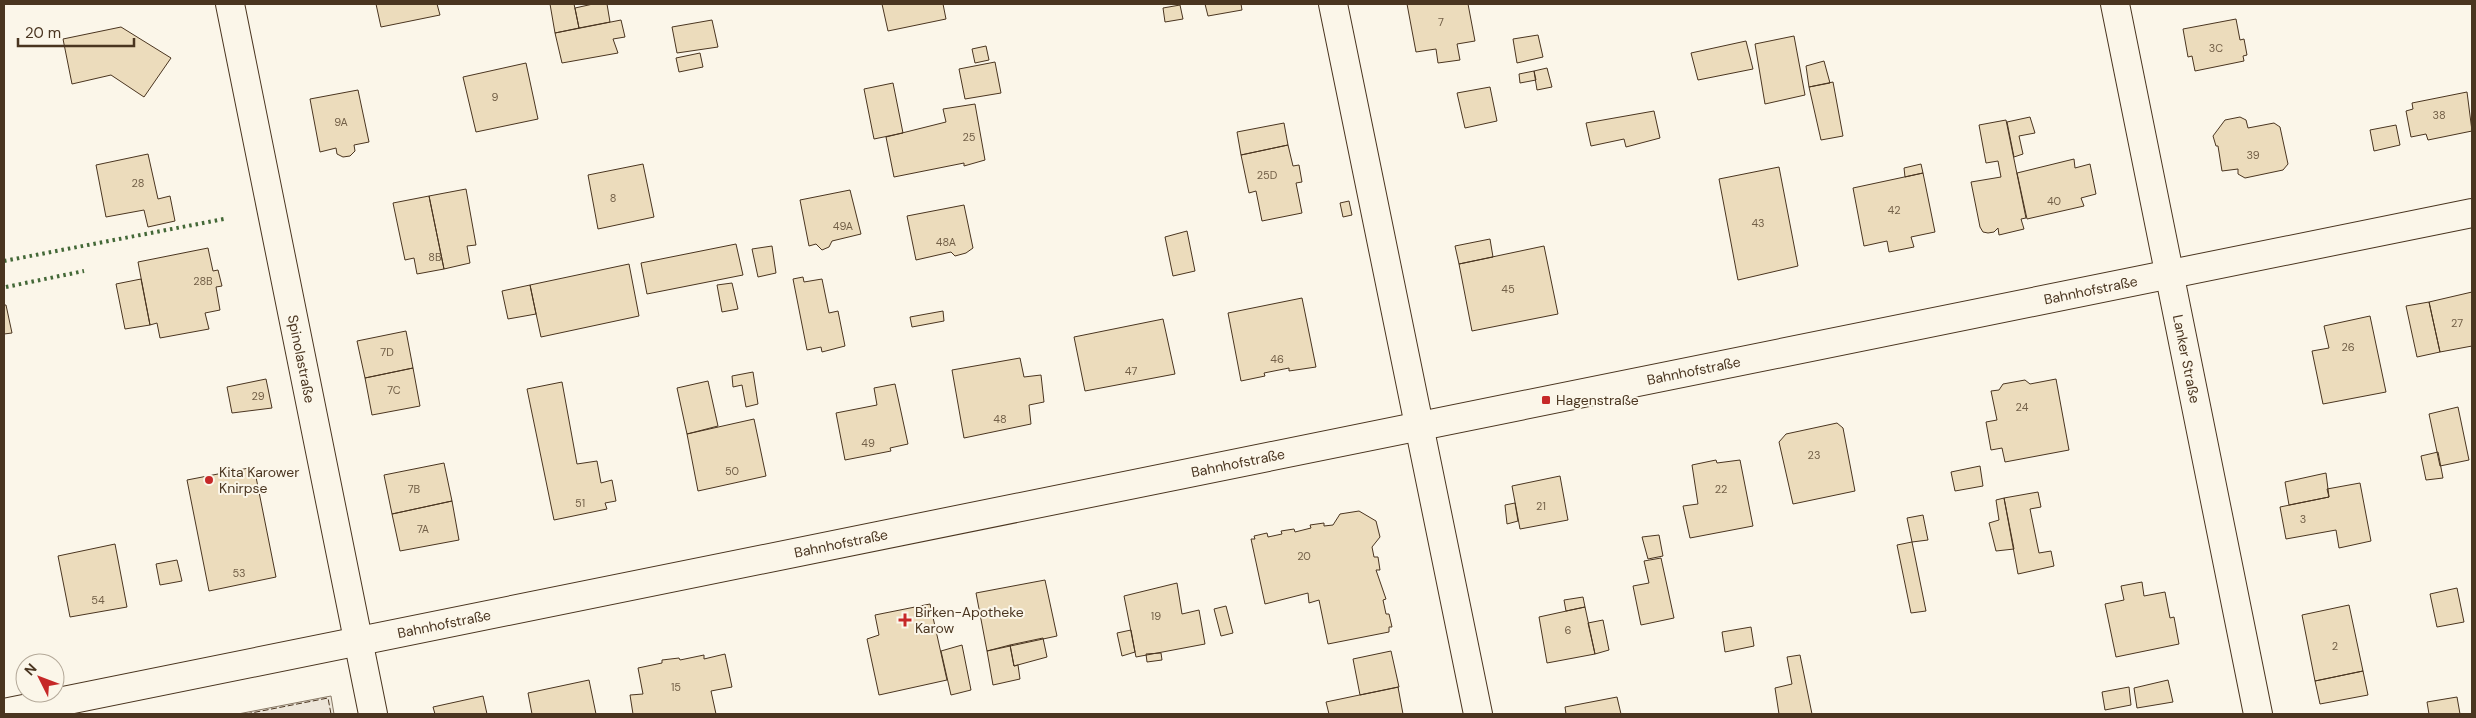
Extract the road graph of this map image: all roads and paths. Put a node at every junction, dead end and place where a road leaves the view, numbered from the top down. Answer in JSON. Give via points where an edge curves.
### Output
{"nodes":[{"id":1,"x":230,"y":4,"type":"edge"},
{"id":2,"x":1333,"y":4,"type":"edge"},
{"id":3,"x":2115,"y":4,"type":"edge"},
{"id":4,"x":2472,"y":214,"type":"edge"},
{"id":5,"x":2170,"y":275,"type":"junction"},
{"id":6,"x":1419,"y":425,"type":"junction"},
{"id":7,"x":358,"y":640,"type":"junction"},
{"id":8,"x":4,"y":713,"type":"edge"},
{"id":9,"x":373,"y":714,"type":"edge"},
{"id":10,"x":1478,"y":714,"type":"edge"},
{"id":11,"x":2258,"y":714,"type":"edge"}],
"edges":[{"from":1,"to":7,"type":"main road","name":"Spinolastraße"},
{"from":2,"to":6,"type":"main road"},
{"from":3,"to":5,"type":"main road","name":"Lanker Straße"},
{"from":4,"to":5,"type":"main road","name":"Bahnhofstraße"},
{"from":5,"to":6,"type":"main road","name":"Bahnhofstraße"},
{"from":5,"to":11,"type":"main road","name":"Lanker Straße"},
{"from":6,"to":7,"type":"main road","name":"Bahnhofstraße"},
{"from":6,"to":10,"type":"main road"},
{"from":7,"to":8,"type":"main road","name":"Bahnhofstraße"},
{"from":7,"to":9,"type":"main road","name":"Spinolastraße"}]}
